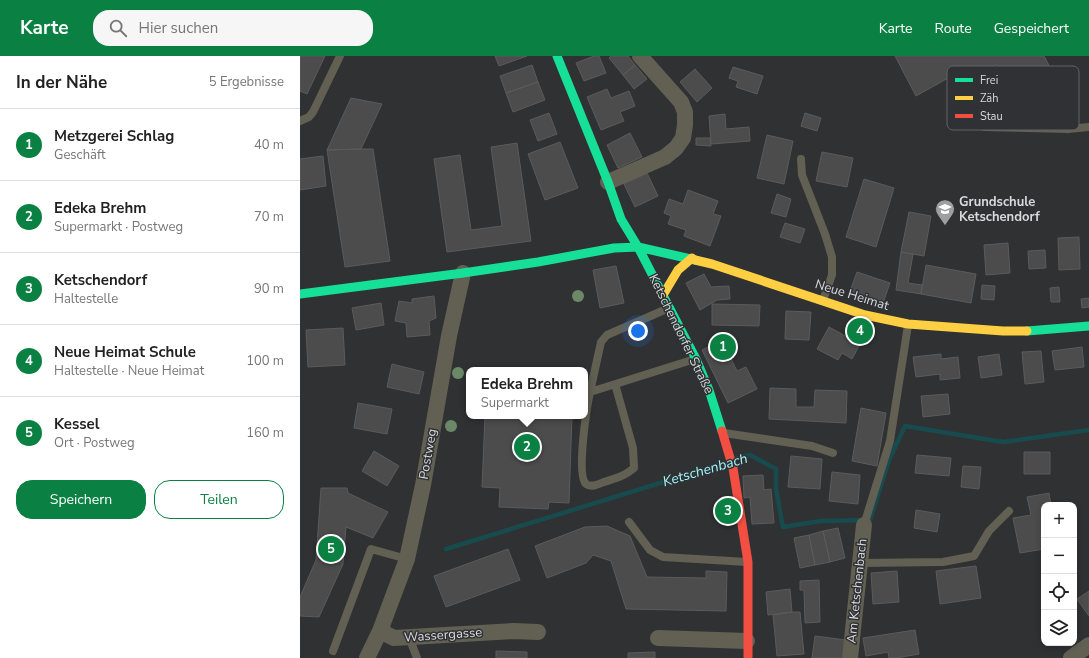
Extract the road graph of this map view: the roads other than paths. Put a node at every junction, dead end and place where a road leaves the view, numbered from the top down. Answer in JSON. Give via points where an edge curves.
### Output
{"nodes":[{"id":1,"x":340,"y":56,"type":"edge"},
{"id":2,"x":557,"y":56,"type":"edge"},
{"id":3,"x":640,"y":56,"type":"edge"},
{"id":4,"x":300,"y":121,"type":"edge"},
{"id":5,"x":1089,"y":127,"type":"edge"},
{"id":6,"x":1079,"y":128,"type":"edge"},
{"id":7,"x":801,"y":159,"type":"dead end"},
{"id":8,"x":608,"y":182,"type":"junction"},
{"id":9,"x":638,"y":247,"type":"junction"},
{"id":10,"x":692,"y":258,"type":"junction"},
{"id":11,"x":463,"y":273,"type":"junction"},
{"id":12,"x":300,"y":294,"type":"edge"},
{"id":13,"x":663,"y":295,"type":"junction"},
{"id":14,"x":823,"y":300,"type":"junction"},
{"id":15,"x":669,"y":308,"type":"junction"},
{"id":16,"x":908,"y":324,"type":"junction"},
{"id":17,"x":1089,"y":326,"type":"edge"},
{"id":18,"x":696,"y":359,"type":"junction"},
{"id":19,"x":615,"y":384,"type":"junction"},
{"id":20,"x":590,"y":392,"type":"junction"},
{"id":21,"x":588,"y":400,"type":"edge"},
{"id":22,"x":585,"y":419,"type":"edge"},
{"id":23,"x":723,"y":433,"type":"junction"},
{"id":24,"x":833,"y":452,"type":"dead end"},
{"id":25,"x":1009,"y":511,"type":"dead end"},
{"id":26,"x":866,"y":519,"type":"joint"},
{"id":27,"x":629,"y":522,"type":"dead end"},
{"id":28,"x":407,"y":559,"type":"junction"},
{"id":29,"x":748,"y":562,"type":"junction"},
{"id":30,"x":860,"y":563,"type":"junction"},
{"id":31,"x":380,"y":631,"type":"junction"},
{"id":32,"x":538,"y":632,"type":"dead end"},
{"id":33,"x":409,"y":637,"type":"junction"},
{"id":34,"x":658,"y":638,"type":"dead end"},
{"id":35,"x":747,"y":641,"type":"junction"},
{"id":36,"x":1089,"y":645,"type":"edge"},
{"id":37,"x":333,"y":652,"type":"dead end"},
{"id":38,"x":367,"y":658,"type":"edge"},
{"id":39,"x":417,"y":658,"type":"edge"},
{"id":40,"x":748,"y":658,"type":"edge"},
{"id":41,"x":850,"y":658,"type":"edge"},
{"id":42,"x":1071,"y":658,"type":"edge"}],
"edges":[{"from":1,"to":4,"type":"lane","via":[[313,112]]},
{"from":2,"to":8,"type":"street","name":"Ketschendorfer Straße"},
{"from":3,"to":8,"type":"street","via":[[681,102],[685,124],[683,138],[665,157]]},
{"from":5,"to":6,"type":"lane"},
{"from":7,"to":14,"type":"lane","via":[[802,175],[832,258],[832,275]]},
{"from":8,"to":9,"type":"street","name":"Ketschendorfer Straße","via":[[621,219]]},
{"from":9,"to":10,"type":"street","name":"Neue Heimat"},
{"from":9,"to":11,"type":"street","via":[[614,248]]},
{"from":9,"to":13,"type":"street","name":"Ketschendorfer Straße"},
{"from":10,"to":13,"type":"street","via":[[678,270]]},
{"from":10,"to":14,"type":"street","name":"Neue Heimat"},
{"from":11,"to":12,"type":"street"},
{"from":11,"to":28,"type":"street","name":"Postweg","via":[[448,336],[423,485]]},
{"from":13,"to":15,"type":"street","name":"Ketschendorfer Straße"},
{"from":14,"to":16,"type":"street","name":"Neue Heimat","via":[[864,315]]},
{"from":15,"to":18,"type":"street","name":"Ketschendorfer Straße"},
{"from":15,"to":20,"type":"lane","via":[[607,335],[601,342]]},
{"from":16,"to":17,"type":"street","name":"Neue Heimat","via":[[1003,331],[1039,331]]},
{"from":16,"to":26,"type":"lane","via":[[890,441]]},
{"from":18,"to":19,"type":"lane"},
{"from":18,"to":23,"type":"street","name":"Ketschendorfer Straße"},
{"from":19,"to":20,"type":"lane"},
{"from":19,"to":22,"type":"lane","via":[[633,448],[634,468],[627,474],[597,485],[585,483],[582,465]]},
{"from":20,"to":21,"type":"lane"},
{"from":23,"to":24,"type":"lane","via":[[812,446]]},
{"from":23,"to":29,"type":"street","name":"Ketschendorfer Straße","via":[[733,468]]},
{"from":25,"to":30,"type":"lane","via":[[989,531],[974,556],[943,562]]},
{"from":26,"to":30,"type":"street","name":"Am Ketschenbach"},
{"from":27,"to":29,"type":"lane","via":[[650,550],[662,557]]},
{"from":28,"to":31,"type":"street","name":"Postweg"},
{"from":28,"to":37,"type":"lane","via":[[371,549]]},
{"from":29,"to":35,"type":"street","name":"Ketschendorfer Straße"},
{"from":30,"to":41,"type":"street","name":"Am Ketschenbach"},
{"from":31,"to":33,"type":"street","name":"Wassergasse","via":[[394,638]]},
{"from":31,"to":38,"type":"street"},
{"from":32,"to":33,"type":"street","name":"Wassergasse"},
{"from":33,"to":39,"type":"lane"},
{"from":34,"to":35,"type":"street"},
{"from":35,"to":40,"type":"street","name":"Ketschendorfer Straße"},
{"from":36,"to":42,"type":"street"}]}
